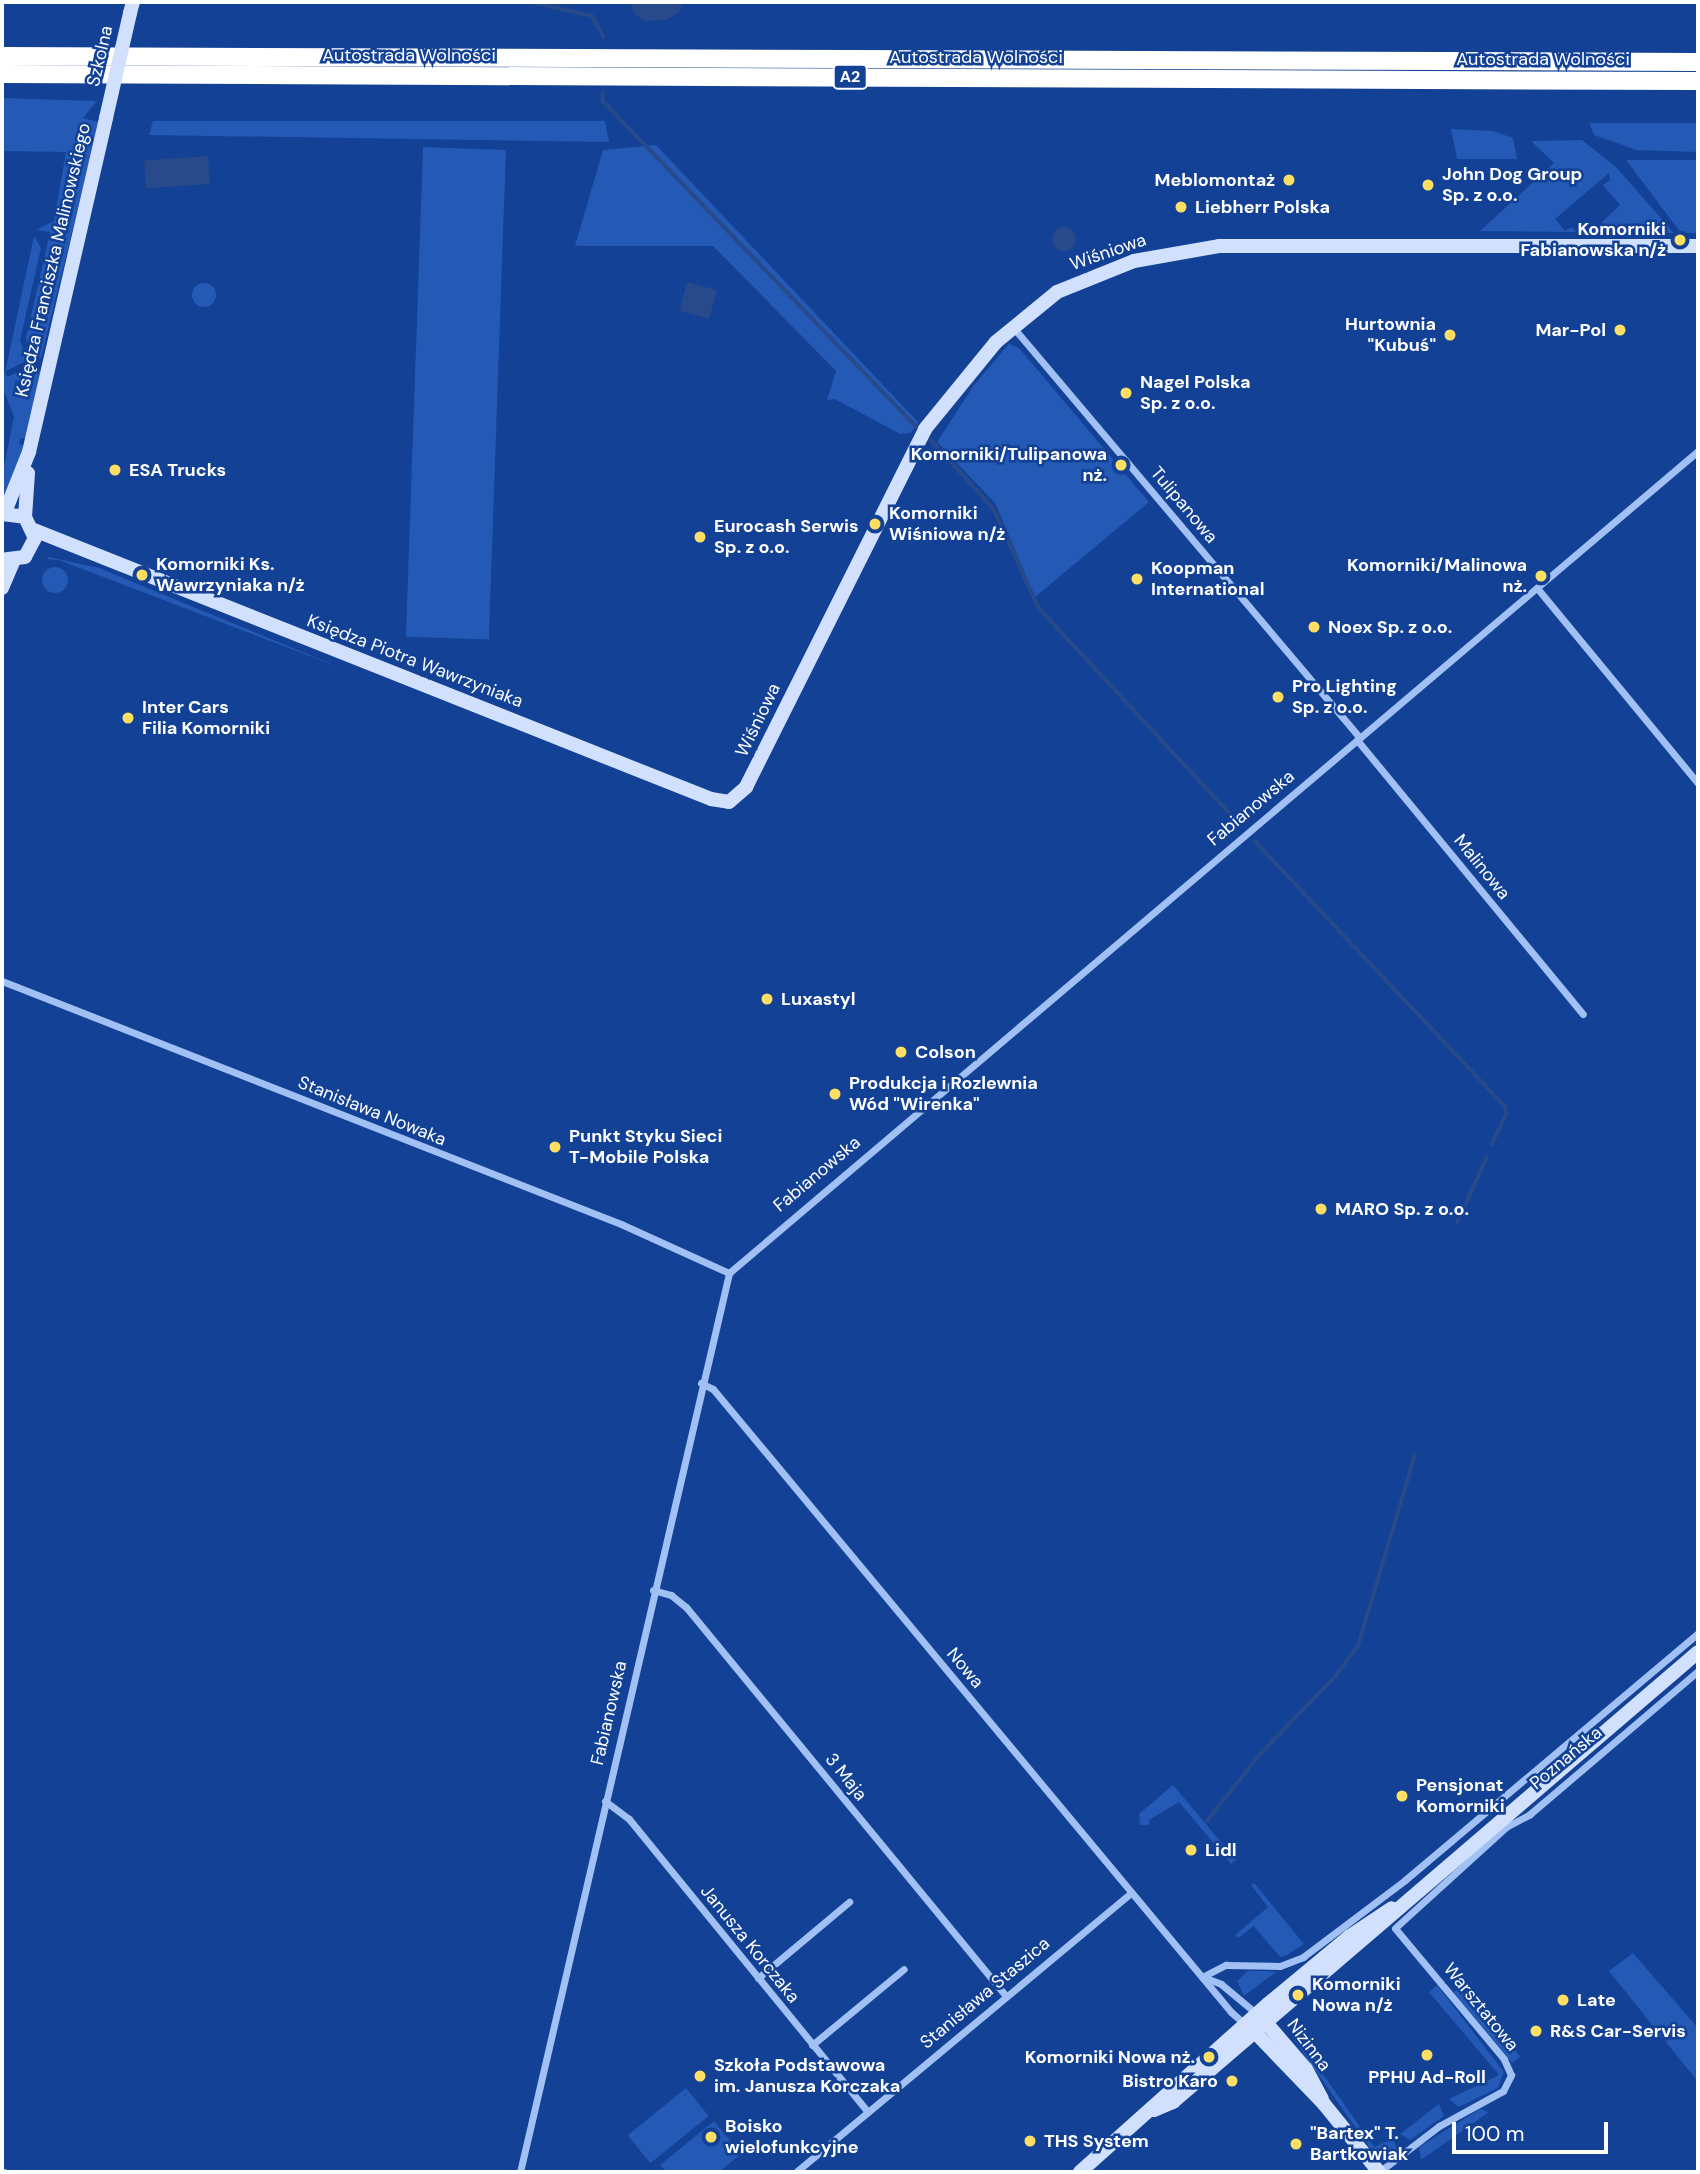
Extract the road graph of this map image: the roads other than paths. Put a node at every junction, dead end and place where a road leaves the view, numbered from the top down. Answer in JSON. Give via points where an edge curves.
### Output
{"nodes":[{"id":1,"x":131,"y":7,"type":"edge"},
{"id":2,"x":2,"y":56,"type":"edge"},
{"id":3,"x":1698,"y":62,"type":"edge"},
{"id":4,"x":2,"y":74,"type":"edge"},
{"id":5,"x":1698,"y":81,"type":"edge"},
{"id":6,"x":106,"y":118,"type":"joint"},
{"id":7,"x":1698,"y":246,"type":"edge"},
{"id":8,"x":1012,"y":326,"type":"junction"},
{"id":9,"x":1698,"y":451,"type":"edge"},
{"id":10,"x":29,"y":452,"type":"junction"},
{"id":11,"x":3,"y":513,"type":"edge"},
{"id":12,"x":25,"y":517,"type":"junction"},
{"id":13,"x":34,"y":530,"type":"junction"},
{"id":14,"x":30,"y":552,"type":"junction"},
{"id":15,"x":82,"y":552,"type":"junction"},
{"id":16,"x":7,"y":561,"type":"edge"},
{"id":17,"x":2,"y":588,"type":"edge"},
{"id":18,"x":1536,"y":588,"type":"junction"},
{"id":19,"x":1358,"y":739,"type":"junction"},
{"id":20,"x":1698,"y":783,"type":"edge"},
{"id":21,"x":735,"y":801,"type":"joint"},
{"id":22,"x":2,"y":981,"type":"edge"},
{"id":23,"x":1583,"y":1014,"type":"dead end"},
{"id":24,"x":729,"y":1273,"type":"junction"},
{"id":25,"x":701,"y":1383,"type":"junction"},
{"id":26,"x":653,"y":1590,"type":"junction"},
{"id":27,"x":1698,"y":1633,"type":"edge"},
{"id":28,"x":1698,"y":1652,"type":"edge"},
{"id":29,"x":1698,"y":1671,"type":"edge"},
{"id":30,"x":605,"y":1801,"type":"junction"},
{"id":31,"x":1131,"y":1892,"type":"junction"},
{"id":32,"x":849,"y":1902,"type":"dead end"},
{"id":33,"x":1395,"y":1928,"type":"joint"},
{"id":34,"x":904,"y":1969,"type":"dead end"},
{"id":35,"x":1202,"y":1977,"type":"junction"},
{"id":36,"x":758,"y":1978,"type":"junction"},
{"id":37,"x":1006,"y":1996,"type":"junction"},
{"id":38,"x":1256,"y":2023,"type":"junction"},
{"id":39,"x":812,"y":2045,"type":"junction"},
{"id":40,"x":868,"y":2112,"type":"junction"},
{"id":41,"x":520,"y":2172,"type":"edge"},
{"id":42,"x":796,"y":2172,"type":"edge"},
{"id":43,"x":1080,"y":2172,"type":"edge"},
{"id":44,"x":1379,"y":2172,"type":"edge"}],
"edges":[{"from":1,"to":6,"type":"street","name":"Szkolna","bridge":true},
{"from":2,"to":3,"type":"highway","name":"Autostrada Wolności","number":"A2"},
{"from":4,"to":5,"type":"highway","name":"Autostrada Wolności","number":"A2"},
{"from":6,"to":10,"type":"street","name":"Księdza Franciszka Malinowskiego"},
{"from":7,"to":8,"type":"street","name":"Wiśniowa","via":[[1282,244],[1201,248],[1095,273],[1046,298]]},
{"from":8,"to":19,"type":"street","name":"Tulipanowa"},
{"from":8,"to":21,"type":"street","name":"Wiśniowa","via":[[948,395],[918,440],[747,787]]},
{"from":9,"to":18,"type":"street","name":"Fabianowska"},
{"from":10,"to":11,"type":"street","name":"Księdza Franciszka Malinowskiego"},
{"from":10,"to":12,"type":"street","name":"Księdza Franciszka Malinowskiego"},
{"from":11,"to":12,"type":"street"},
{"from":12,"to":13,"type":"street"},
{"from":13,"to":14,"type":"street"},
{"from":13,"to":15,"type":"street","name":"Księdza Piotra Wawrzyniaka"},
{"from":14,"to":15,"type":"street","name":"Księdza Piotra Wawrzyniaka"},
{"from":14,"to":16,"type":"street"},
{"from":15,"to":21,"type":"street","name":"Księdza Piotra Wawrzyniaka","via":[[711,799]]},
{"from":16,"to":17,"type":"street"},
{"from":18,"to":19,"type":"street","name":"Fabianowska"},
{"from":18,"to":20,"type":"street"},
{"from":19,"to":23,"type":"street","name":"Malinowa"},
{"from":19,"to":24,"type":"street","name":"Fabianowska"},
{"from":22,"to":24,"type":"street","name":"Stanisława Nowaka","via":[[611,1220]]},
{"from":24,"to":25,"type":"street","name":"Fabianowska"},
{"from":25,"to":26,"type":"street","name":"Fabianowska"},
{"from":25,"to":31,"type":"street","name":"Nowa","via":[[713,1389]]},
{"from":26,"to":30,"type":"street","name":"Fabianowska"},
{"from":26,"to":37,"type":"street","name":"3 Maja","via":[[671,1595],[685,1606]]},
{"from":27,"to":35,"type":"street","via":[[1405,1880],[1299,1960],[1280,1966],[1226,1965]]},
{"from":28,"to":38,"type":"street","name":"Poznańska"},
{"from":29,"to":33,"type":"street","name":"Poznańska","via":[[1530,1814],[1506,1827]]},
{"from":30,"to":36,"type":"street","name":"Janusza Korczaka","via":[[629,1819]]},
{"from":30,"to":41,"type":"street","name":"Fabianowska"},
{"from":31,"to":35,"type":"street","name":"Nowa"},
{"from":31,"to":37,"type":"street","name":"Stanisława Staszica"},
{"from":32,"to":36,"type":"street"},
{"from":33,"to":44,"type":"street","name":"Warsztatowa","via":[[1504,2059],[1511,2076],[1503,2091],[1439,2126]]},
{"from":34,"to":39,"type":"street"},
{"from":35,"to":38,"type":"street","name":"Nowa"},
{"from":35,"to":38,"type":"street","name":"Nowa","via":[[1221,1984]]},
{"from":36,"to":39,"type":"street","name":"Janusza Korczaka"},
{"from":37,"to":40,"type":"street","name":"Stanisława Staszica"},
{"from":38,"to":43,"type":"street","name":"Poznańska","via":[[1165,2094],[1154,2110]]},
{"from":38,"to":44,"type":"street","name":"Nizinna"},
{"from":39,"to":40,"type":"street","name":"Janusza Korczaka"},
{"from":40,"to":42,"type":"street","name":"Stanisława Staszica"}]}
